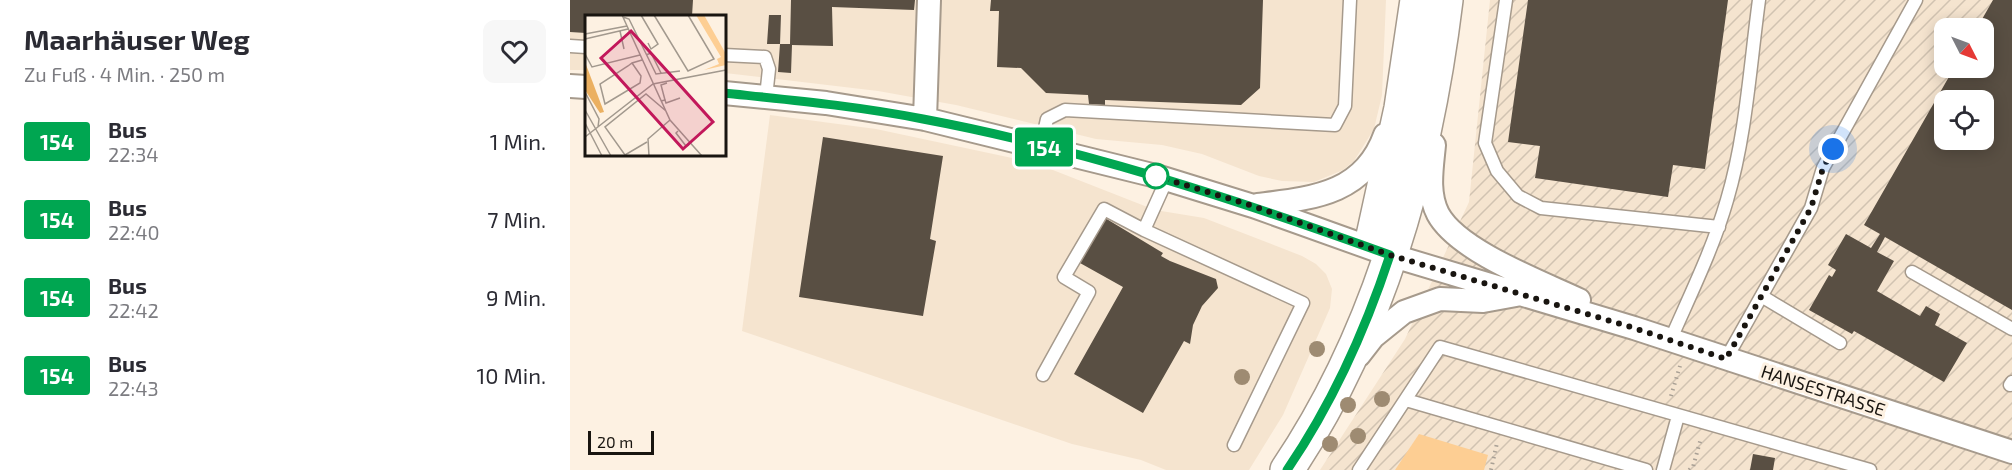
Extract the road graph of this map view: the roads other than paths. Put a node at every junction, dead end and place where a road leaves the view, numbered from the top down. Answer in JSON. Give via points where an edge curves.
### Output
{"nodes":[{"id":1,"x":929,"y":0,"type":"edge"},
{"id":2,"x":1350,"y":0,"type":"edge"},
{"id":3,"x":1417,"y":0,"type":"edge"},
{"id":4,"x":1446,"y":0,"type":"edge"},
{"id":5,"x":1506,"y":0,"type":"edge"},
{"id":6,"x":1759,"y":0,"type":"edge"},
{"id":7,"x":1916,"y":0,"type":"edge"},
{"id":8,"x":570,"y":46,"type":"edge"},
{"id":9,"x":585,"y":47,"type":"edge"},
{"id":10,"x":726,"y":55,"type":"edge"},
{"id":11,"x":570,"y":86,"type":"edge"},
{"id":12,"x":585,"y":87,"type":"edge"},
{"id":13,"x":1435,"y":87,"type":"junction"},
{"id":14,"x":726,"y":93,"type":"edge"},
{"id":15,"x":766,"y":97,"type":"junction"},
{"id":16,"x":1401,"y":108,"type":"junction"},
{"id":17,"x":925,"y":119,"type":"junction"},
{"id":18,"x":1041,"y":146,"type":"junction"},
{"id":19,"x":1167,"y":179,"type":"junction"},
{"id":20,"x":1253,"y":206,"type":"junction"},
{"id":21,"x":1719,"y":227,"type":"junction"},
{"id":22,"x":1144,"y":230,"type":"junction"},
{"id":23,"x":1380,"y":251,"type":"junction"},
{"id":24,"x":1912,"y":272,"type":"dead end"},
{"id":25,"x":1520,"y":294,"type":"junction"},
{"id":26,"x":1763,"y":297,"type":"junction"},
{"id":27,"x":1634,"y":328,"type":"junction"},
{"id":28,"x":2012,"y":329,"type":"edge"},
{"id":29,"x":1670,"y":341,"type":"junction"},
{"id":30,"x":1840,"y":343,"type":"dead end"},
{"id":31,"x":1726,"y":359,"type":"junction"},
{"id":32,"x":1043,"y":375,"type":"dead end"},
{"id":33,"x":1340,"y":379,"type":"junction"},
{"id":34,"x":1406,"y":400,"type":"junction"},
{"id":35,"x":1678,"y":416,"type":"junction"},
{"id":36,"x":1234,"y":445,"type":"dead end"},
{"id":37,"x":2012,"y":452,"type":"edge"},
{"id":38,"x":1263,"y":470,"type":"edge"},
{"id":39,"x":1287,"y":470,"type":"edge"},
{"id":40,"x":1359,"y":470,"type":"edge"},
{"id":41,"x":1646,"y":470,"type":"edge"},
{"id":42,"x":1662,"y":470,"type":"edge"},
{"id":43,"x":1870,"y":470,"type":"edge"}],
"edges":[{"from":1,"to":17,"type":"street"},
{"from":2,"to":18,"type":"lane","via":[[1345,106],[1335,125],[1065,110],[1047,119]]},
{"from":3,"to":16,"type":"main road"},
{"from":4,"to":13,"type":"main road"},
{"from":5,"to":21,"type":"lane","via":[[1485,143],[1497,171],[1518,196],[1541,208]]},
{"from":6,"to":21,"type":"lane","via":[[1735,170]]},
{"from":7,"to":26,"type":"lane","via":[[1823,168],[1811,208]]},
{"from":8,"to":9,"type":"lane"},
{"from":10,"to":15,"type":"lane","via":[[765,57],[769,69]]},
{"from":11,"to":12,"type":"street"},
{"from":13,"to":23,"type":"main road"},
{"from":13,"to":27,"type":"street","name":"HANSESTRASSE","via":[[1437,125],[1432,193],[1438,214],[1456,236],[1479,252]]},
{"from":14,"to":15,"type":"street","name":"HANSESTRASSE"},
{"from":15,"to":17,"type":"street","name":"HANSESTRASSE"},
{"from":16,"to":20,"type":"street","name":"HANSESTRASSE","via":[[1378,154],[1363,174],[1347,185],[1301,200]]},
{"from":16,"to":23,"type":"main road"},
{"from":17,"to":18,"type":"street","name":"HANSESTRASSE"},
{"from":18,"to":19,"type":"street","name":"HANSESTRASSE"},
{"from":19,"to":20,"type":"street","name":"HANSESTRASSE"},
{"from":19,"to":22,"type":"lane"},
{"from":20,"to":23,"type":"street","name":"HANSESTRASSE"},
{"from":21,"to":29,"type":"lane"},
{"from":22,"to":32,"type":"lane","via":[[1104,208],[1064,277],[1089,292]]},
{"from":22,"to":36,"type":"lane","via":[[1303,303]]},
{"from":23,"to":25,"type":"street","name":"HANSESTRASSE"},
{"from":23,"to":33,"type":"main road","via":[[1373,306]]},
{"from":23,"to":38,"type":"main road","via":[[1300,409]]},
{"from":24,"to":28,"type":"lane"},
{"from":25,"to":27,"type":"street","name":"HANSESTRASSE"},
{"from":25,"to":33,"type":"street","name":"HANSESTRASSE","via":[[1484,301],[1440,299],[1404,312],[1373,337]]},
{"from":26,"to":30,"type":"lane"},
{"from":26,"to":31,"type":"lane"},
{"from":27,"to":29,"type":"street","name":"HANSESTRASSE"},
{"from":29,"to":31,"type":"street","name":"HANSESTRASSE"},
{"from":31,"to":37,"type":"street","name":"HANSESTRASSE"},
{"from":33,"to":39,"type":"main road"},
{"from":34,"to":35,"type":"lane","via":[[1440,347]]},
{"from":34,"to":40,"type":"lane"},
{"from":34,"to":41,"type":"lane"},
{"from":35,"to":42,"type":"lane"},
{"from":35,"to":43,"type":"lane"}]}
